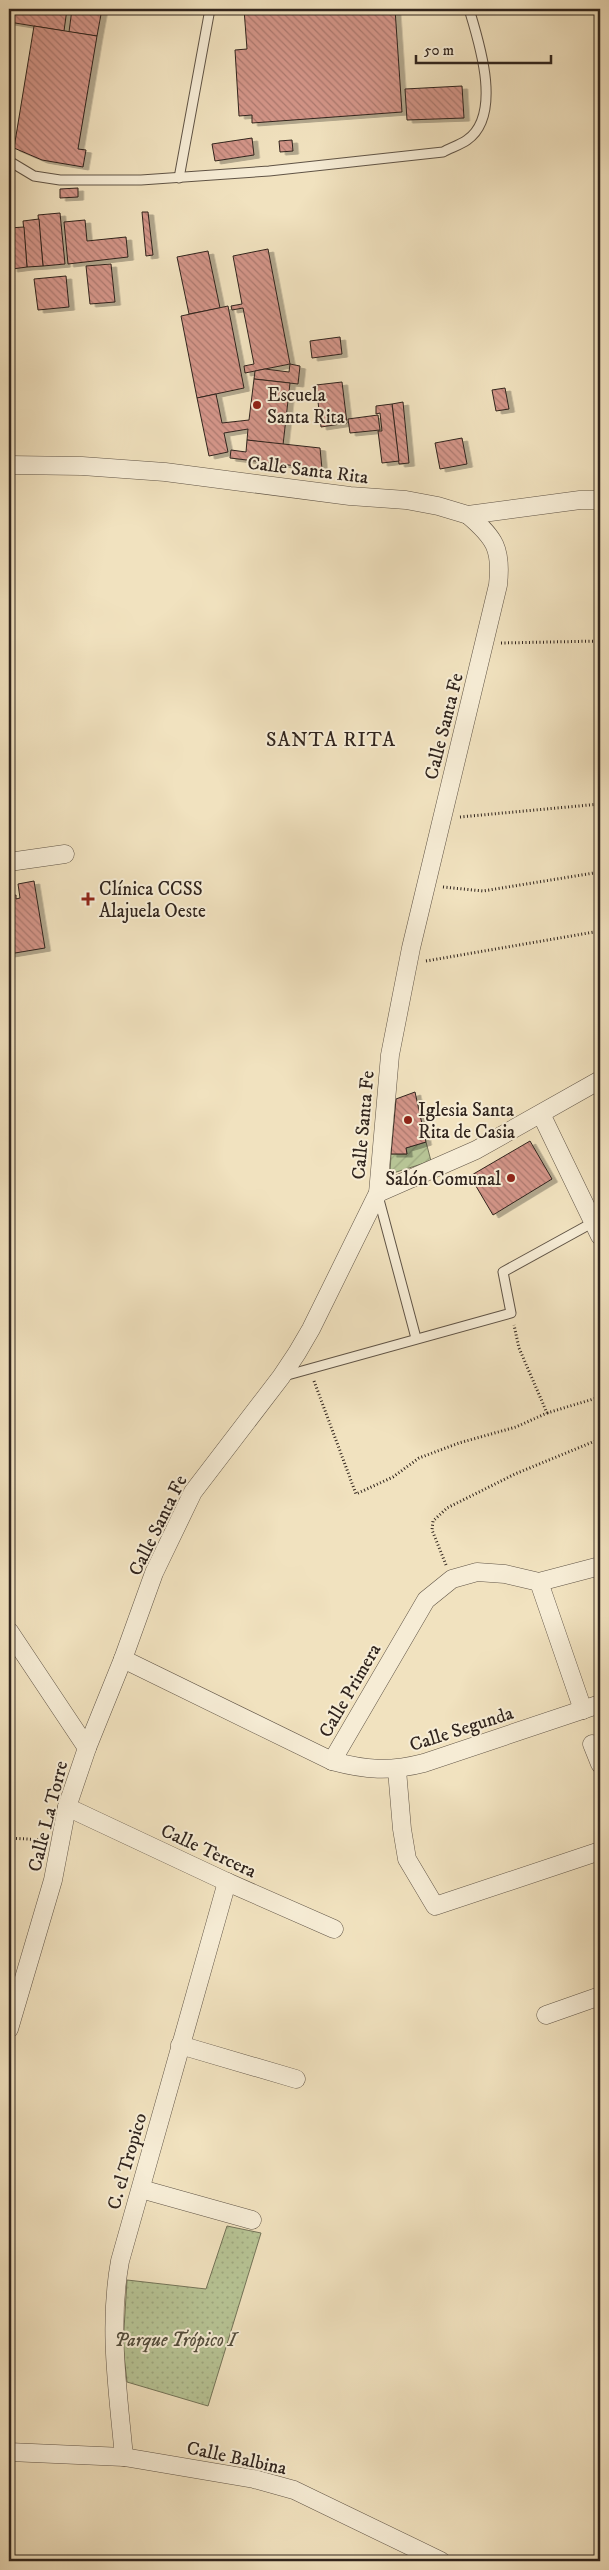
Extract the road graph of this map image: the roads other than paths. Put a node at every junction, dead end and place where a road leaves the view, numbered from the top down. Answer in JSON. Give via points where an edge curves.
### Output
{"nodes":[{"id":1,"x":210,"y":9,"type":"edge"},
{"id":2,"x":469,"y":9,"type":"edge"},
{"id":3,"x":9,"y":161,"type":"edge"},
{"id":4,"x":179,"y":178,"type":"junction"},
{"id":5,"x":9,"y":466,"type":"edge"},
{"id":6,"x":600,"y":500,"type":"edge"},
{"id":7,"x":468,"y":515,"type":"junction"},
{"id":8,"x":65,"y":854,"type":"dead end"},
{"id":9,"x":9,"y":862,"type":"edge"},
{"id":10,"x":600,"y":1080,"type":"edge"},
{"id":11,"x":540,"y":1114,"type":"junction"},
{"id":12,"x":378,"y":1193,"type":"junction"},
{"id":13,"x":598,"y":1227,"type":"edge"},
{"id":14,"x":416,"y":1338,"type":"junction"},
{"id":15,"x":281,"y":1377,"type":"junction"},
{"id":16,"x":600,"y":1566,"type":"edge"},
{"id":17,"x":538,"y":1582,"type":"junction"},
{"id":18,"x":9,"y":1630,"type":"edge"},
{"id":19,"x":123,"y":1659,"type":"junction"},
{"id":20,"x":600,"y":1704,"type":"edge"},
{"id":21,"x":583,"y":1710,"type":"junction"},
{"id":22,"x":592,"y":1744,"type":"dead end"},
{"id":23,"x":87,"y":1748,"type":"junction"},
{"id":24,"x":332,"y":1761,"type":"junction"},
{"id":25,"x":600,"y":1764,"type":"edge"},
{"id":26,"x":397,"y":1770,"type":"junction"},
{"id":27,"x":68,"y":1807,"type":"junction"},
{"id":28,"x":600,"y":1851,"type":"edge"},
{"id":29,"x":226,"y":1882,"type":"junction"},
{"id":30,"x":334,"y":1930,"type":"dead end"},
{"id":31,"x":600,"y":1996,"type":"edge"},
{"id":32,"x":546,"y":2014,"type":"dead end"},
{"id":33,"x":9,"y":2029,"type":"edge"},
{"id":34,"x":180,"y":2045,"type":"junction"},
{"id":35,"x":296,"y":2079,"type":"dead end"},
{"id":36,"x":142,"y":2188,"type":"junction"},
{"id":37,"x":252,"y":2220,"type":"dead end"},
{"id":38,"x":9,"y":2452,"type":"edge"},
{"id":39,"x":124,"y":2457,"type":"junction"},
{"id":40,"x":441,"y":2561,"type":"edge"}],
"edges":[{"from":1,"to":4,"type":"lane"},
{"from":2,"to":4,"type":"lane","via":[[484,58],[486,91],[482,120],[468,140],[442,152]]},
{"from":3,"to":4,"type":"lane","via":[[34,176],[60,180]]},
{"from":5,"to":7,"type":"street","name":"Calle Santa Rita","via":[[82,466],[165,472],[406,500]]},
{"from":6,"to":7,"type":"street","name":"Calle Santa Rita"},
{"from":7,"to":12,"type":"street","name":"Calle Santa Fe","via":[[496,544],[500,556],[498,585],[408,964],[390,1055]]},
{"from":8,"to":9,"type":"street"},
{"from":10,"to":11,"type":"street"},
{"from":11,"to":12,"type":"street","via":[[476,1150]]},
{"from":11,"to":13,"type":"street"},
{"from":12,"to":14,"type":"lane"},
{"from":12,"to":15,"type":"street","name":"Calle Santa Fe","via":[[311,1329]]},
{"from":13,"to":14,"type":"lane","via":[[502,1272],[511,1313]]},
{"from":14,"to":15,"type":"lane"},
{"from":15,"to":19,"type":"street","name":"Calle Santa Fe","via":[[193,1492],[154,1573]]},
{"from":16,"to":17,"type":"street","name":"Calle Primera"},
{"from":17,"to":21,"type":"street"},
{"from":17,"to":24,"type":"street","name":"Calle Primera","via":[[505,1574],[477,1572],[452,1579],[426,1600]]},
{"from":18,"to":23,"type":"street","name":"Calle La Torre"},
{"from":19,"to":23,"type":"street","name":"Calle Santa Fe"},
{"from":19,"to":24,"type":"street","name":"Calle Primera"},
{"from":20,"to":21,"type":"street","name":"Calle Segunda"},
{"from":21,"to":26,"type":"street","name":"Calle Segunda"},
{"from":22,"to":25,"type":"street"},
{"from":23,"to":27,"type":"street","name":"Calle La Torre"},
{"from":24,"to":26,"type":"street","name":"Calle Segunda","via":[[358,1768]]},
{"from":26,"to":28,"type":"street","via":[[408,1859],[435,1906]]},
{"from":27,"to":29,"type":"street","name":"Calle Tercera"},
{"from":27,"to":33,"type":"street","name":"Calle La Torre","via":[[53,1880]]},
{"from":29,"to":30,"type":"street","name":"Calle Tercera"},
{"from":29,"to":34,"type":"street","name":"C. el Tropico"},
{"from":31,"to":32,"type":"street"},
{"from":34,"to":35,"type":"street"},
{"from":34,"to":36,"type":"street","name":"C. el Tropico"},
{"from":36,"to":37,"type":"street"},
{"from":36,"to":39,"type":"street","name":"C. el Tropico","via":[[120,2261],[114,2294],[113,2331]]},
{"from":38,"to":39,"type":"street","name":"Calle Balbina"},
{"from":39,"to":40,"type":"street","name":"Calle Balbina","via":[[254,2479],[294,2490]]}]}
